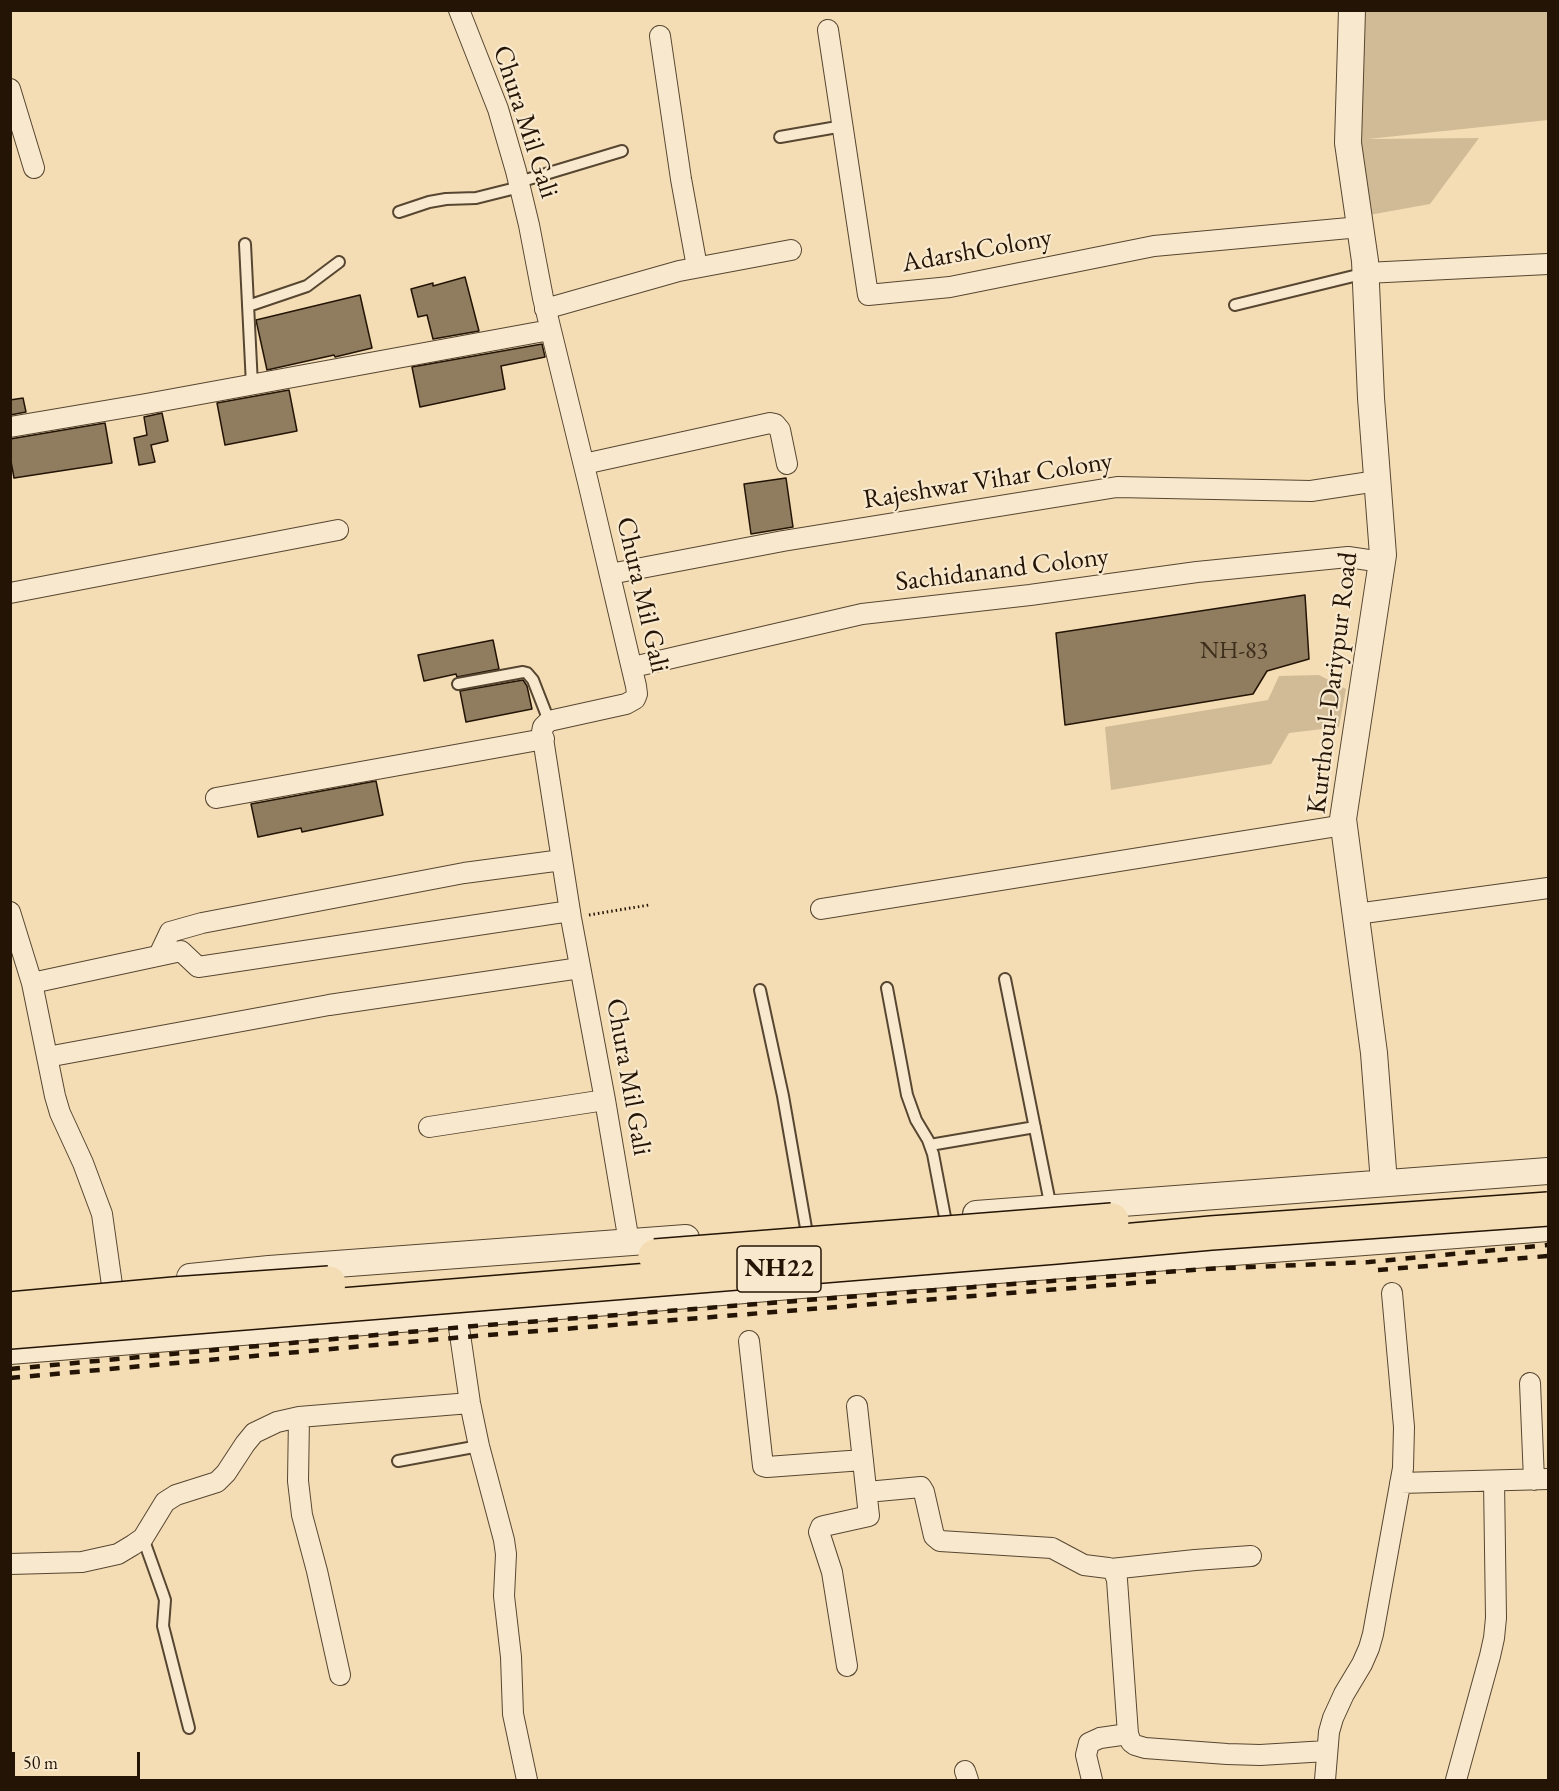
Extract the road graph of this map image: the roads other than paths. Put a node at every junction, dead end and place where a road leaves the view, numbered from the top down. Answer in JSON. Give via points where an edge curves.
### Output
{"nodes":[{"id":1,"x":459,"y":10,"type":"edge"},
{"id":2,"x":1352,"y":10,"type":"edge"},
{"id":3,"x":828,"y":30,"type":"dead end"},
{"id":4,"x":660,"y":36,"type":"dead end"},
{"id":5,"x":10,"y":89,"type":"edge"},
{"id":6,"x":843,"y":126,"type":"junction"},
{"id":7,"x":780,"y":136,"type":"dead end"},
{"id":8,"x":622,"y":151,"type":"dead end"},
{"id":9,"x":34,"y":168,"type":"dead end"},
{"id":10,"x":520,"y":184,"type":"junction"},
{"id":11,"x":399,"y":212,"type":"dead end"},
{"id":12,"x":1360,"y":227,"type":"junction"},
{"id":13,"x":245,"y":244,"type":"dead end"},
{"id":14,"x":791,"y":250,"type":"dead end"},
{"id":15,"x":339,"y":262,"type":"dead end"},
{"id":16,"x":1548,"y":264,"type":"edge"},
{"id":17,"x":697,"y":267,"type":"junction"},
{"id":18,"x":1366,"y":273,"type":"junction"},
{"id":19,"x":1235,"y":305,"type":"dead end"},
{"id":20,"x":248,"y":306,"type":"junction"},
{"id":21,"x":545,"y":309,"type":"junction"},
{"id":22,"x":550,"y":330,"type":"junction"},
{"id":23,"x":252,"y":385,"type":"junction"},
{"id":24,"x":10,"y":427,"type":"edge"},
{"id":25,"x":584,"y":464,"type":"junction"},
{"id":26,"x":787,"y":464,"type":"dead end"},
{"id":27,"x":1377,"y":481,"type":"junction"},
{"id":28,"x":338,"y":530,"type":"dead end"},
{"id":29,"x":1382,"y":562,"type":"junction"},
{"id":30,"x":610,"y":574,"type":"junction"},
{"id":31,"x":10,"y":593,"type":"edge"},
{"id":32,"x":633,"y":667,"type":"junction"},
{"id":33,"x":458,"y":684,"type":"dead end"},
{"id":34,"x":546,"y":730,"type":"junction"},
{"id":35,"x":216,"y":798,"type":"dead end"},
{"id":36,"x":1344,"y":825,"type":"junction"},
{"id":37,"x":562,"y":860,"type":"junction"},
{"id":38,"x":1548,"y":888,"type":"edge"},
{"id":39,"x":821,"y":909,"type":"dead end"},
{"id":40,"x":10,"y":912,"type":"edge"},
{"id":41,"x":570,"y":914,"type":"junction"},
{"id":42,"x":1356,"y":914,"type":"junction"},
{"id":43,"x":159,"y":955,"type":"junction"},
{"id":44,"x":580,"y":968,"type":"junction"},
{"id":45,"x":1005,"y":979,"type":"dead end"},
{"id":46,"x":32,"y":983,"type":"junction"},
{"id":47,"x":887,"y":988,"type":"dead end"},
{"id":48,"x":760,"y":990,"type":"dead end"},
{"id":49,"x":47,"y":1058,"type":"junction"},
{"id":50,"x":605,"y":1100,"type":"junction"},
{"id":51,"x":429,"y":1127,"type":"dead end"},
{"id":52,"x":1035,"y":1127,"type":"junction"},
{"id":53,"x":930,"y":1144,"type":"junction"},
{"id":54,"x":1548,"y":1171,"type":"edge"},
{"id":55,"x":1501,"y":1174,"type":"junction"},
{"id":56,"x":1384,"y":1183,"type":"junction"},
{"id":57,"x":1548,"y":1188,"type":"edge"},
{"id":58,"x":1052,"y":1208,"type":"junction"},
{"id":59,"x":1548,"y":1209,"type":"edge"},
{"id":60,"x":945,"y":1217,"type":"junction"},
{"id":61,"x":1548,"y":1227,"type":"edge"},
{"id":62,"x":806,"y":1228,"type":"junction"},
{"id":63,"x":1505,"y":1231,"type":"junction"},
{"id":64,"x":684,"y":1238,"type":"junction"},
{"id":65,"x":629,"y":1242,"type":"junction"},
{"id":66,"x":203,"y":1276,"type":"junction"},
{"id":67,"x":112,"y":1285,"type":"junction"},
{"id":68,"x":1392,"y":1293,"type":"dead end"},
{"id":69,"x":10,"y":1294,"type":"edge"},
{"id":70,"x":686,"y":1295,"type":"junction"},
{"id":71,"x":10,"y":1309,"type":"edge"},
{"id":72,"x":457,"y":1314,"type":"junction"},
{"id":73,"x":10,"y":1332,"type":"edge"},
{"id":74,"x":208,"y":1335,"type":"junction"},
{"id":75,"x":749,"y":1341,"type":"dead end"},
{"id":76,"x":10,"y":1351,"type":"edge"},
{"id":77,"x":1530,"y":1383,"type":"dead end"},
{"id":78,"x":470,"y":1403,"type":"junction"},
{"id":79,"x":857,"y":1406,"type":"dead end"},
{"id":80,"x":299,"y":1417,"type":"junction"},
{"id":81,"x":479,"y":1446,"type":"junction"},
{"id":82,"x":863,"y":1460,"type":"junction"},
{"id":83,"x":398,"y":1461,"type":"dead end"},
{"id":84,"x":1541,"y":1479,"type":"edge"},
{"id":85,"x":1494,"y":1481,"type":"junction"},
{"id":86,"x":1400,"y":1483,"type":"junction"},
{"id":87,"x":867,"y":1492,"type":"junction"},
{"id":88,"x":143,"y":1538,"type":"junction"},
{"id":89,"x":1251,"y":1556,"type":"dead end"},
{"id":90,"x":10,"y":1564,"type":"edge"},
{"id":91,"x":1111,"y":1569,"type":"junction"},
{"id":92,"x":847,"y":1666,"type":"dead end"},
{"id":93,"x":340,"y":1675,"type":"dead end"},
{"id":94,"x":189,"y":1728,"type":"dead end"},
{"id":95,"x":1128,"y":1734,"type":"junction"},
{"id":96,"x":1327,"y":1751,"type":"junction"},
{"id":97,"x":527,"y":1780,"type":"edge"},
{"id":98,"x":1092,"y":1780,"type":"edge"},
{"id":99,"x":1325,"y":1780,"type":"edge"},
{"id":100,"x":1456,"y":1780,"type":"edge"}],
"edges":[{"from":1,"to":10,"type":"street","name":"Chura Mil Gali","via":[[498,109]]},
{"from":2,"to":12,"type":"street","name":"Kurthoul-Dariypur Road","via":[[1348,143]]},
{"from":3,"to":6,"type":"street","name":"AdarshColony"},
{"from":4,"to":17,"type":"street"},
{"from":5,"to":9,"type":"street"},
{"from":6,"to":7,"type":"lane"},
{"from":6,"to":12,"type":"street","name":"AdarshColony","via":[[868,295],[950,287],[1154,246]]},
{"from":8,"to":10,"type":"lane"},
{"from":10,"to":11,"type":"lane","via":[[476,198],[429,202]]},
{"from":10,"to":21,"type":"street","name":"Chura Mil Gali"},
{"from":12,"to":18,"type":"street","name":"Kurthoul-Dariypur Road"},
{"from":13,"to":20,"type":"lane"},
{"from":14,"to":17,"type":"street"},
{"from":15,"to":20,"type":"lane","via":[[307,286]]},
{"from":16,"to":18,"type":"street"},
{"from":17,"to":21,"type":"street"},
{"from":18,"to":19,"type":"lane"},
{"from":18,"to":27,"type":"street","name":"Kurthoul-Dariypur Road"},
{"from":20,"to":23,"type":"lane"},
{"from":21,"to":22,"type":"street","name":"Chura Mil Gali"},
{"from":22,"to":23,"type":"street"},
{"from":22,"to":25,"type":"street","name":"Chura Mil Gali"},
{"from":23,"to":24,"type":"street"},
{"from":25,"to":26,"type":"street","via":[[770,423],[780,430]]},
{"from":25,"to":30,"type":"street","name":"Chura Mil Gali"},
{"from":27,"to":29,"type":"street","name":"Kurthoul-Dariypur Road"},
{"from":27,"to":30,"type":"street","name":"Rajeshwar Vihar Colony","via":[[1311,490],[1117,487],[783,541]]},
{"from":28,"to":31,"type":"street"},
{"from":29,"to":32,"type":"street","name":"Sachidanand Colony","via":[[1348,557],[1197,572],[862,614]]},
{"from":29,"to":36,"type":"street","name":"Kurthoul-Dariypur Road"},
{"from":30,"to":32,"type":"street","name":"Chura Mil Gali"},
{"from":32,"to":34,"type":"street","name":"Chura Mil Gali","via":[[637,694],[631,702]]},
{"from":33,"to":34,"type":"lane","via":[[527,673],[533,680]]},
{"from":34,"to":35,"type":"street"},
{"from":34,"to":37,"type":"street","name":"Chura Mil Gali"},
{"from":36,"to":39,"type":"street"},
{"from":36,"to":42,"type":"street","name":"Kurthoul-Dariypur Road"},
{"from":37,"to":41,"type":"street","name":"Chura Mil Gali"},
{"from":37,"to":43,"type":"street","via":[[464,873],[202,923],[170,932]]},
{"from":38,"to":42,"type":"street"},
{"from":40,"to":46,"type":"street"},
{"from":41,"to":43,"type":"street","via":[[198,967],[181,951]]},
{"from":41,"to":44,"type":"street","name":"Chura Mil Gali"},
{"from":42,"to":56,"type":"street","name":"Kurthoul-Dariypur Road","via":[[1374,1053]]},
{"from":43,"to":46,"type":"street"},
{"from":44,"to":49,"type":"street","via":[[329,1005]]},
{"from":44,"to":50,"type":"street","name":"Chura Mil Gali"},
{"from":45,"to":52,"type":"lane"},
{"from":46,"to":49,"type":"street"},
{"from":47,"to":53,"type":"lane","via":[[911,1107]]},
{"from":48,"to":62,"type":"lane"},
{"from":49,"to":67,"type":"street","via":[[60,1113],[102,1214]]},
{"from":50,"to":51,"type":"street"},
{"from":50,"to":65,"type":"street","name":"Chura Mil Gali"},
{"from":52,"to":53,"type":"lane"},
{"from":52,"to":58,"type":"lane"},
{"from":53,"to":60,"type":"lane"},
{"from":54,"to":55,"type":"street"},
{"from":55,"to":56,"type":"street"},
{"from":55,"to":63,"type":"street"},
{"from":56,"to":58,"type":"street"},
{"from":57,"to":71,"type":"highway","number":"NH22","bridge":true,"via":[[979,1229]]},
{"from":58,"to":60,"type":"street"},
{"from":59,"to":73,"type":"highway","number":"NH22","bridge":true},
{"from":60,"to":62,"type":"street"},
{"from":61,"to":63,"type":"street"},
{"from":62,"to":64,"type":"street"},
{"from":63,"to":70,"type":"street"},
{"from":64,"to":65,"type":"street"},
{"from":64,"to":70,"type":"street"},
{"from":65,"to":66,"type":"street"},
{"from":66,"to":67,"type":"street"},
{"from":66,"to":74,"type":"street"},
{"from":67,"to":69,"type":"street"},
{"from":68,"to":86,"type":"street","via":[[1404,1427]]},
{"from":70,"to":72,"type":"street"},
{"from":72,"to":74,"type":"street"},
{"from":72,"to":78,"type":"street"},
{"from":74,"to":76,"type":"street"},
{"from":75,"to":82,"type":"street","via":[[763,1466]]},
{"from":77,"to":84,"type":"street"},
{"from":78,"to":80,"type":"street"},
{"from":78,"to":81,"type":"street"},
{"from":79,"to":82,"type":"street"},
{"from":80,"to":88,"type":"street","via":[[254,1433],[221,1478],[171,1498]]},
{"from":80,"to":93,"type":"street","via":[[302,1515]]},
{"from":81,"to":83,"type":"lane"},
{"from":81,"to":97,"type":"street","via":[[504,1540],[513,1714]]},
{"from":82,"to":87,"type":"street"},
{"from":84,"to":85,"type":"street"},
{"from":85,"to":86,"type":"street"},
{"from":85,"to":100,"type":"street","via":[[1495,1628]]},
{"from":86,"to":96,"type":"street","via":[[1373,1634],[1333,1718]]},
{"from":87,"to":91,"type":"street","via":[[921,1487],[934,1536],[940,1541],[1052,1548],[1084,1564]]},
{"from":87,"to":92,"type":"street","via":[[868,1517],[824,1526],[819,1532],[832,1572]]},
{"from":88,"to":90,"type":"street","via":[[118,1554],[100,1559]]},
{"from":88,"to":94,"type":"lane","via":[[165,1600],[163,1626]]},
{"from":89,"to":91,"type":"street"},
{"from":91,"to":95,"type":"street","via":[[1117,1580]]},
{"from":95,"to":96,"type":"street","via":[[1131,1742],[1144,1748],[1260,1755]]},
{"from":95,"to":98,"type":"street","via":[[1089,1743],[1086,1755]]},
{"from":96,"to":99,"type":"street"}]}
